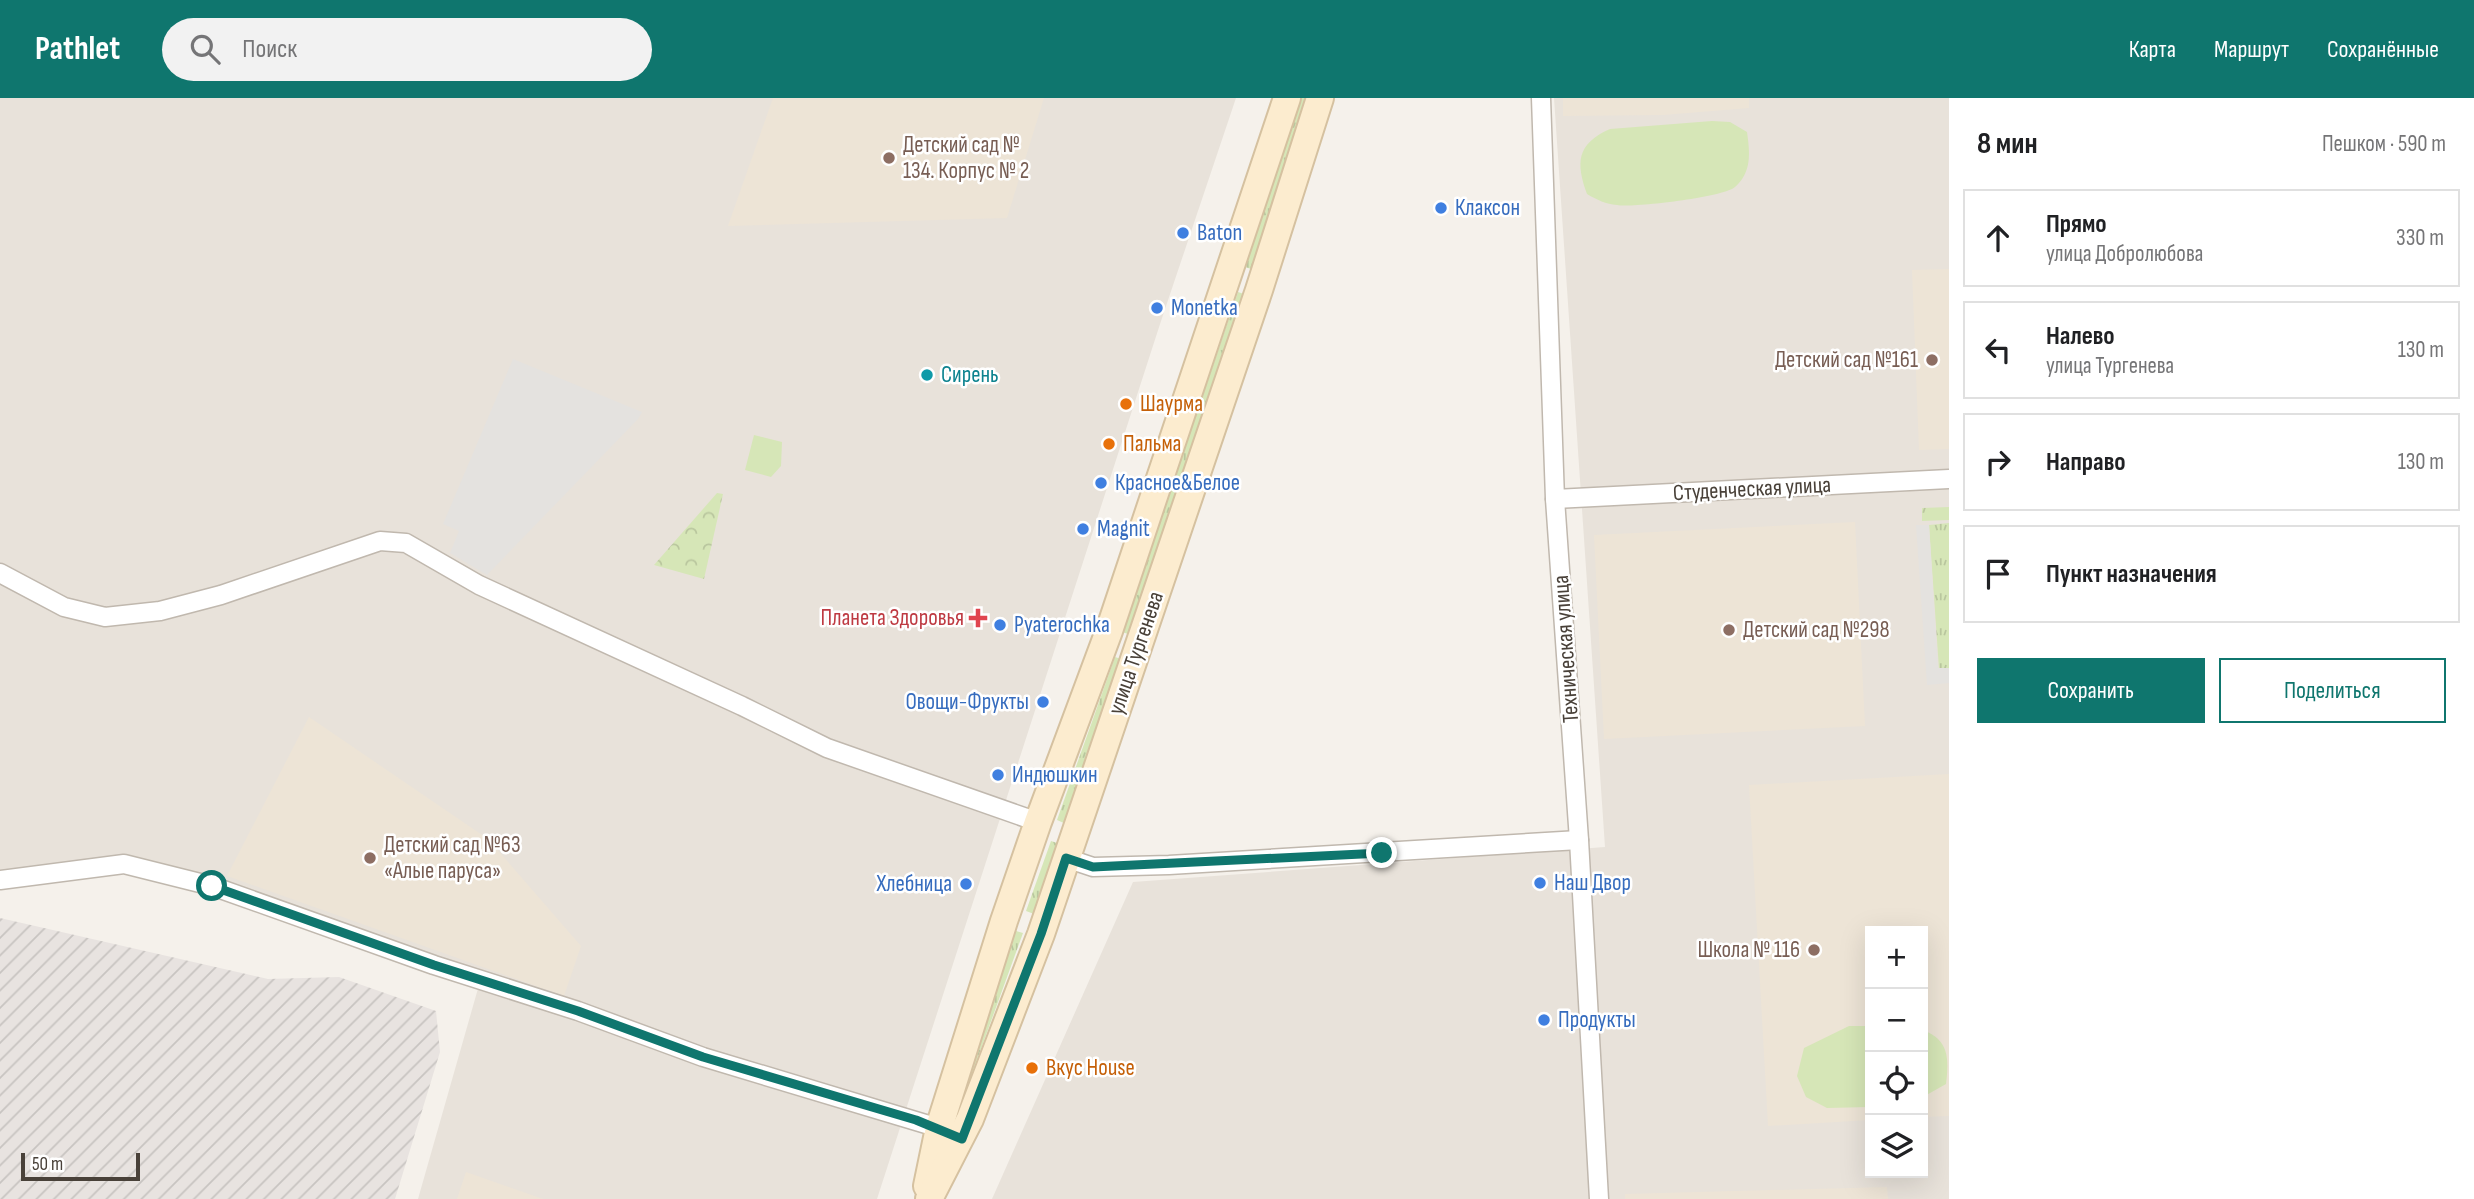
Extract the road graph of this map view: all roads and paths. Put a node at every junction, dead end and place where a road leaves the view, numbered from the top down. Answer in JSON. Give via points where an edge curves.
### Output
{"nodes":[{"id":1,"x":1287,"y":98,"type":"edge"},
{"id":2,"x":1320,"y":98,"type":"edge"},
{"id":3,"x":1541,"y":98,"type":"edge"},
{"id":4,"x":1227,"y":277,"type":"junction"},
{"id":5,"x":1259,"y":290,"type":"junction"},
{"id":6,"x":1949,"y":479,"type":"edge"},
{"id":7,"x":1555,"y":499,"type":"junction"},
{"id":8,"x":0,"y":573,"type":"edge"},
{"id":9,"x":1107,"y":639,"type":"junction"},
{"id":10,"x":1137,"y":649,"type":"junction"},
{"id":11,"x":1038,"y":822,"type":"junction"},
{"id":12,"x":1579,"y":841,"type":"junction"},
{"id":13,"x":1070,"y":847,"type":"junction"},
{"id":14,"x":0,"y":880,"type":"edge"},
{"id":15,"x":950,"y":1134,"type":"junction"},
{"id":16,"x":924,"y":1199,"type":"edge"},
{"id":17,"x":929,"y":1199,"type":"edge"},
{"id":18,"x":1599,"y":1199,"type":"edge"}],
"edges":[{"from":1,"to":4,"type":"main road","name":"улица Тургенева"},
{"from":2,"to":5,"type":"main road","name":"улица Тургенева"},
{"from":3,"to":7,"type":"street","name":"Техническая улица"},
{"from":4,"to":5,"type":"main road"},
{"from":4,"to":9,"type":"main road","name":"улица Тургенева"},
{"from":5,"to":10,"type":"main road","name":"улица Тургенева"},
{"from":6,"to":7,"type":"street","name":"Студенческая улица"},
{"from":7,"to":12,"type":"street","name":"Техническая улица"},
{"from":8,"to":11,"type":"street","via":[[64,607],[105,617],[160,611],[221,595],[380,541],[406,543],[479,585],[827,748]]},
{"from":9,"to":10,"type":"main road"},
{"from":9,"to":11,"type":"main road","name":"улица Тургенева"},
{"from":10,"to":13,"type":"main road","name":"улица Тургенева"},
{"from":11,"to":13,"type":"main road"},
{"from":11,"to":15,"type":"main road","name":"улица Тургенева","via":[[1003,920]]},
{"from":12,"to":13,"type":"street","via":[[1093,867]]},
{"from":12,"to":18,"type":"street","name":"Техническая улица"},
{"from":13,"to":15,"type":"main road","name":"улица Тургенева","via":[[1041,934]]},
{"from":14,"to":15,"type":"street","via":[[124,864],[212,886],[703,1057]]},
{"from":15,"to":16,"type":"main road","name":"улица Тургенева"},
{"from":15,"to":17,"type":"main road","name":"улица Тургенева"}]}
